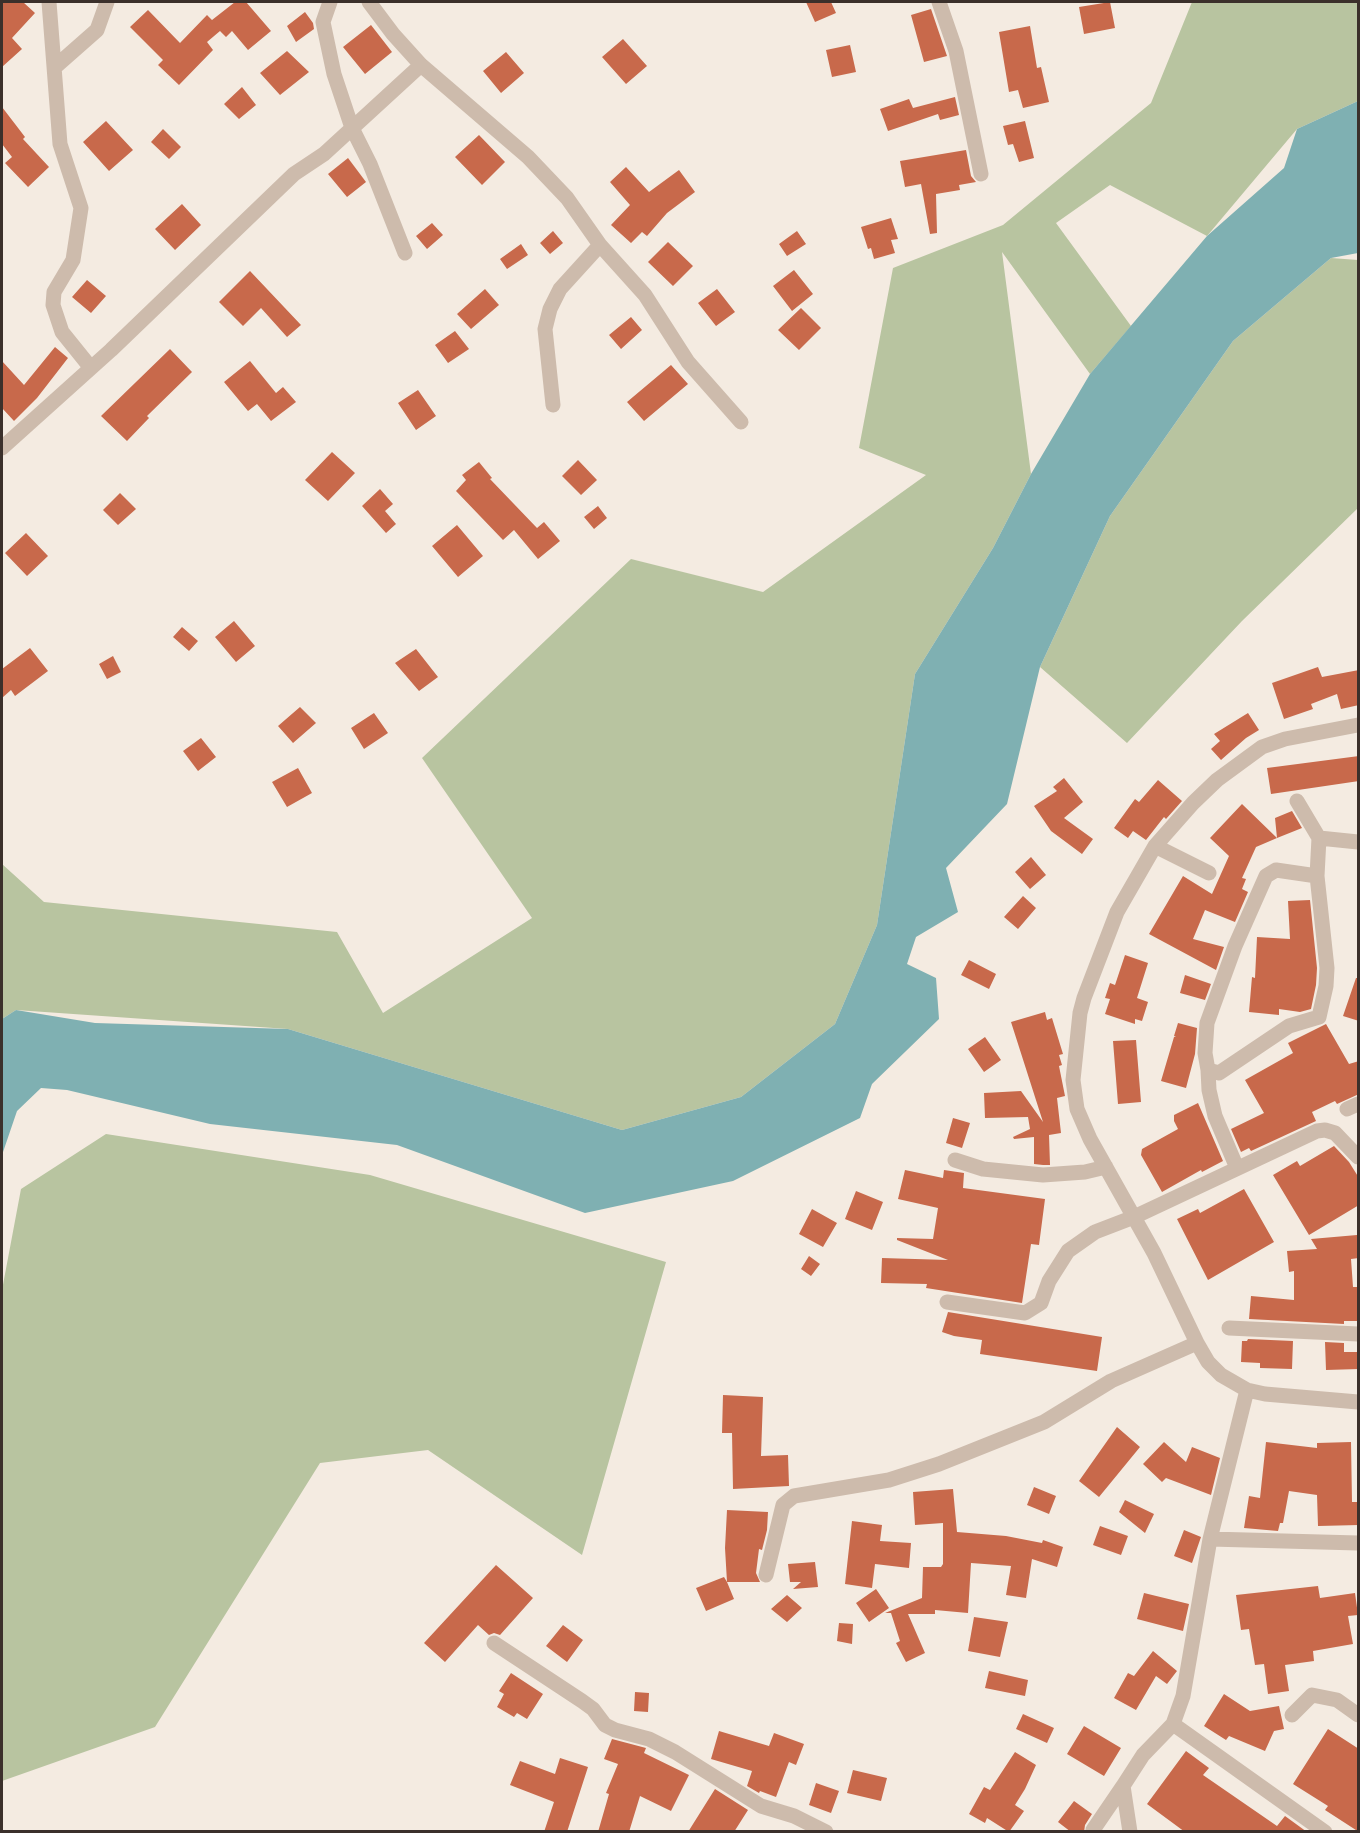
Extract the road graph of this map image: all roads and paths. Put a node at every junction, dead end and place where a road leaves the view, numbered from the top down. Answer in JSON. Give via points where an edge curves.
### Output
{"nodes":[{"id":1,"x":49,"y":2,"type":"edge"},
{"id":2,"x":107,"y":2,"type":"edge"},
{"id":3,"x":330,"y":2,"type":"edge"},
{"id":4,"x":369,"y":2,"type":"edge"},
{"id":5,"x":939,"y":2,"type":"edge"},
{"id":6,"x":421,"y":64,"type":"junction"},
{"id":7,"x":56,"y":67,"type":"junction"},
{"id":8,"x":352,"y":128,"type":"junction"},
{"id":9,"x":981,"y":174,"type":"dead end"},
{"id":10,"x":600,"y":245,"type":"junction"},
{"id":11,"x":405,"y":253,"type":"dead end"},
{"id":12,"x":90,"y":368,"type":"junction"},
{"id":13,"x":553,"y":405,"type":"dead end"},
{"id":14,"x":741,"y":422,"type":"dead end"},
{"id":15,"x":2,"y":448,"type":"edge"},
{"id":16,"x":1359,"y":725,"type":"edge"},
{"id":17,"x":1297,"y":801,"type":"dead end"},
{"id":18,"x":1318,"y":838,"type":"junction"},
{"id":19,"x":1359,"y":842,"type":"edge"},
{"id":20,"x":1155,"y":846,"type":"junction"},
{"id":21,"x":1209,"y":873,"type":"dead end"},
{"id":22,"x":1317,"y":876,"type":"junction"},
{"id":23,"x":1208,"y":1070,"type":"junction"},
{"id":24,"x":1359,"y":1157,"type":"edge"},
{"id":25,"x":955,"y":1160,"type":"dead end"},
{"id":26,"x":1106,"y":1167,"type":"junction"},
{"id":27,"x":1237,"y":1168,"type":"junction"},
{"id":28,"x":1134,"y":1217,"type":"junction"},
{"id":29,"x":947,"y":1302,"type":"dead end"},
{"id":30,"x":1229,"y":1328,"type":"dead end"},
{"id":31,"x":1359,"y":1334,"type":"edge"},
{"id":32,"x":1197,"y":1343,"type":"junction"},
{"id":33,"x":1247,"y":1390,"type":"junction"},
{"id":34,"x":1359,"y":1402,"type":"edge"},
{"id":35,"x":1210,"y":1539,"type":"junction"},
{"id":36,"x":1359,"y":1543,"type":"edge"},
{"id":37,"x":766,"y":1575,"type":"dead end"},
{"id":38,"x":494,"y":1643,"type":"dead end"},
{"id":39,"x":1293,"y":1715,"type":"dead end"},
{"id":40,"x":1359,"y":1715,"type":"edge"},
{"id":41,"x":1173,"y":1724,"type":"junction"},
{"id":42,"x":1123,"y":1786,"type":"junction"},
{"id":43,"x":1096,"y":1831,"type":"edge"},
{"id":44,"x":826,"y":1832,"type":"edge"},
{"id":45,"x":1130,"y":1832,"type":"edge"},
{"id":46,"x":1326,"y":1832,"type":"edge"}],
"edges":[{"from":1,"to":7,"type":"street"},
{"from":2,"to":7,"type":"street","via":[[97,30]]},
{"from":3,"to":8,"type":"street","via":[[323,22],[334,74]]},
{"from":4,"to":6,"type":"street"},
{"from":5,"to":9,"type":"street","via":[[956,51]]},
{"from":6,"to":8,"type":"street"},
{"from":6,"to":10,"type":"street","via":[[528,157],[567,198]]},
{"from":7,"to":12,"type":"street","via":[[60,144],[81,208],[73,260],[54,292],[53,304],[62,332]]},
{"from":8,"to":11,"type":"street"},
{"from":8,"to":12,"type":"street","via":[[294,174]]},
{"from":10,"to":13,"type":"street","via":[[560,290],[550,309],[545,329]]},
{"from":10,"to":14,"type":"street","via":[[645,295],[688,362]]},
{"from":12,"to":15,"type":"street"},
{"from":16,"to":20,"type":"street","via":[[1262,747],[1216,780]]},
{"from":17,"to":18,"type":"street"},
{"from":18,"to":19,"type":"street"},
{"from":18,"to":22,"type":"street"},
{"from":20,"to":21,"type":"street"},
{"from":20,"to":26,"type":"street","via":[[1117,912],[1080,1013],[1073,1080],[1077,1109]]},
{"from":22,"to":23,"type":"street","via":[[1276,870],[1266,876],[1235,946],[1208,1023]]},
{"from":22,"to":23,"type":"street","via":[[1327,968],[1319,1017],[1289,1026],[1219,1073]]},
{"from":23,"to":27,"type":"street","via":[[1215,1116]]},
{"from":24,"to":27,"type":"street","via":[[1326,1130]]},
{"from":25,"to":26,"type":"street","via":[[983,1169],[1043,1174]]},
{"from":26,"to":28,"type":"street"},
{"from":27,"to":28,"type":"street"},
{"from":28,"to":29,"type":"street","via":[[1095,1232],[1068,1251],[1049,1281],[1041,1303],[1025,1312]]},
{"from":28,"to":32,"type":"street"},
{"from":30,"to":31,"type":"street"},
{"from":32,"to":33,"type":"street","via":[[1221,1375]]},
{"from":32,"to":37,"type":"street","via":[[1111,1381],[1044,1422],[939,1464],[890,1480],[794,1496],[783,1505]]},
{"from":33,"to":34,"type":"street"},
{"from":33,"to":35,"type":"street"},
{"from":35,"to":36,"type":"street"},
{"from":35,"to":41,"type":"street","via":[[1183,1696]]},
{"from":38,"to":44,"type":"street","via":[[593,1709],[605,1725],[649,1739],[761,1806]]},
{"from":39,"to":40,"type":"street","via":[[1312,1695],[1337,1700]]},
{"from":41,"to":42,"type":"street","via":[[1143,1755]]},
{"from":41,"to":46,"type":"street"},
{"from":42,"to":43,"type":"street"},
{"from":42,"to":45,"type":"street"}]}
